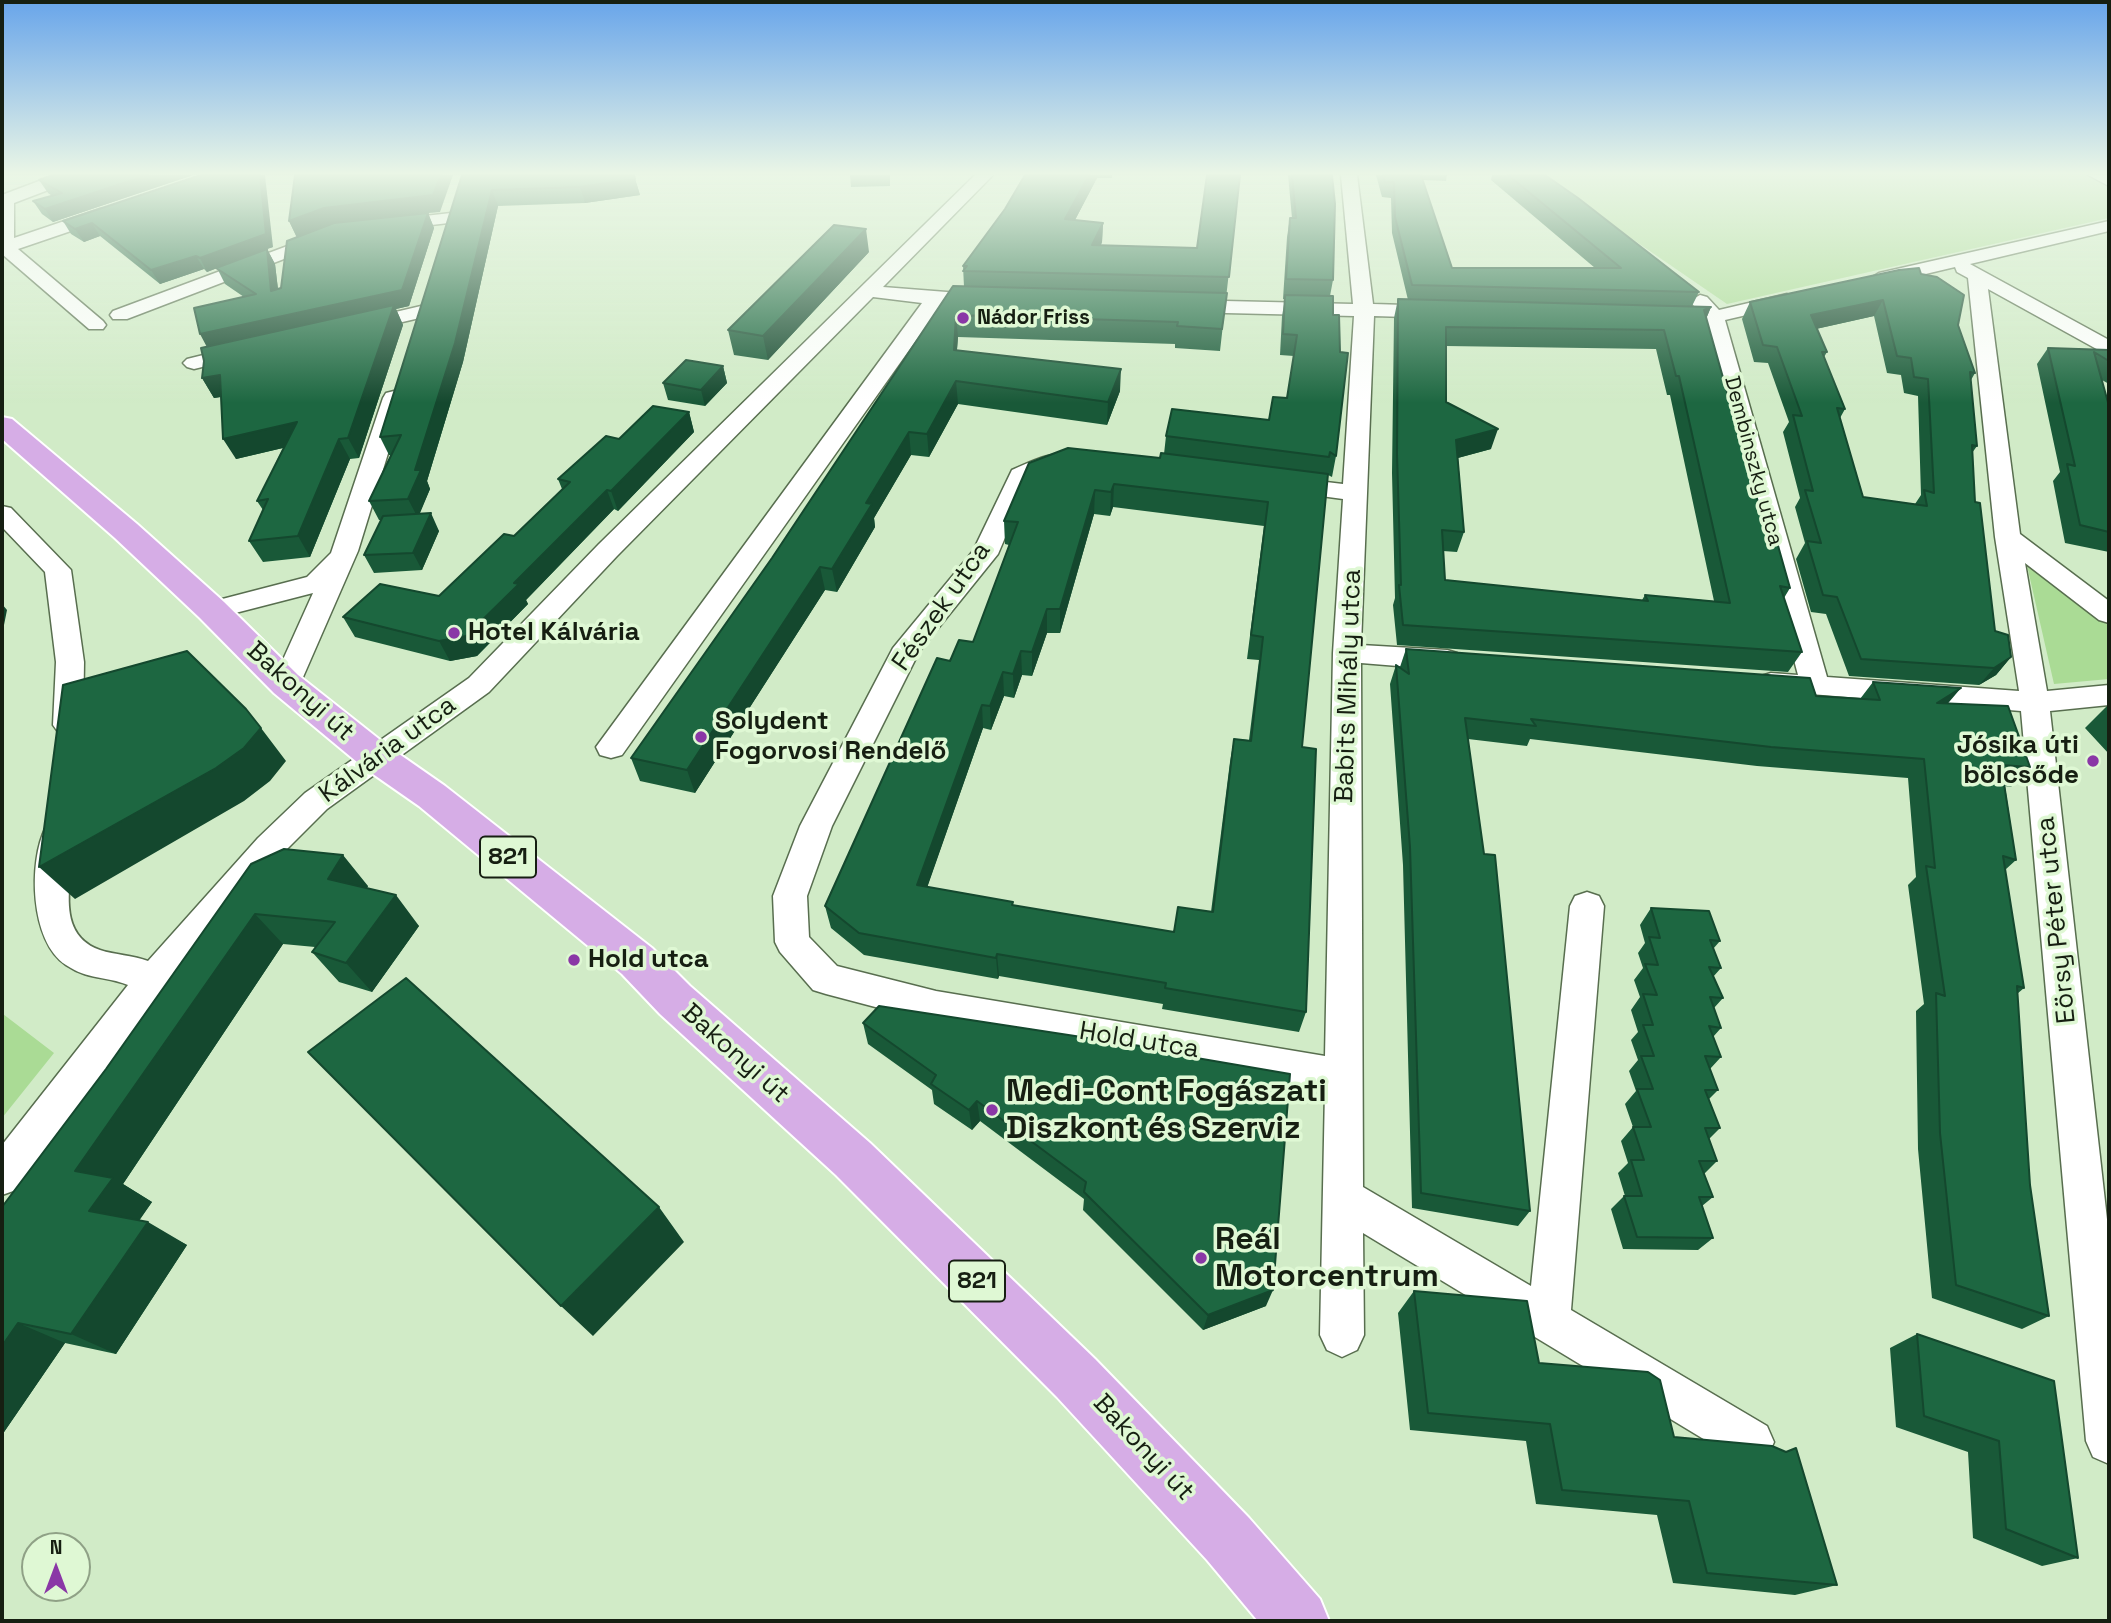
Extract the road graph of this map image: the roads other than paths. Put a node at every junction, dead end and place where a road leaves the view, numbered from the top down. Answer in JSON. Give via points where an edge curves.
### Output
{"nodes":[{"id":1,"x":9,"y":251,"type":"edge"},
{"id":2,"x":287,"y":251,"type":"edge"},
{"id":3,"x":912,"y":251,"type":"edge"},
{"id":4,"x":1357,"y":251,"type":"edge"},
{"id":5,"x":2026,"y":251,"type":"edge"},
{"id":6,"x":1965,"y":269,"type":"junction"},
{"id":7,"x":1860,"y":284,"type":"edge"},
{"id":8,"x":1684,"y":287,"type":"edge"},
{"id":9,"x":428,"y":288,"type":"edge"},
{"id":10,"x":868,"y":291,"type":"junction"},
{"id":11,"x":1807,"y":296,"type":"edge"},
{"id":12,"x":935,"y":299,"type":"junction"},
{"id":13,"x":1004,"y":301,"type":"edge"},
{"id":14,"x":1170,"y":305,"type":"edge"},
{"id":15,"x":1364,"y":310,"type":"junction"},
{"id":16,"x":421,"y":312,"type":"junction"},
{"id":17,"x":1462,"y":312,"type":"edge"},
{"id":18,"x":120,"y":315,"type":"dead end"},
{"id":19,"x":1644,"y":316,"type":"edge"},
{"id":20,"x":1714,"y":317,"type":"junction"},
{"id":21,"x":96,"y":325,"type":"dead end"},
{"id":22,"x":341,"y":330,"type":"edge"},
{"id":23,"x":412,"y":338,"type":"edge"},
{"id":24,"x":261,"y":348,"type":"edge"},
{"id":25,"x":2109,"y":348,"type":"edge"},
{"id":26,"x":194,"y":363,"type":"dead end"},
{"id":27,"x":400,"y":378,"type":"edge"},
{"id":28,"x":2,"y":425,"type":"edge"},
{"id":29,"x":1096,"y":459,"type":"edge"},
{"id":30,"x":1261,"y":481,"type":"edge"},
{"id":31,"x":1356,"y":493,"type":"junction"},
{"id":32,"x":2,"y":513,"type":"edge"},
{"id":33,"x":2007,"y":537,"type":"junction"},
{"id":34,"x":345,"y":551,"type":"junction"},
{"id":35,"x":212,"y":610,"type":"junction"},
{"id":36,"x":2109,"y":614,"type":"edge"},
{"id":37,"x":1347,"y":653,"type":"junction"},
{"id":38,"x":1471,"y":662,"type":"edge"},
{"id":39,"x":1746,"y":681,"type":"edge"},
{"id":40,"x":286,"y":684,"type":"junction"},
{"id":41,"x":1815,"y":686,"type":"junction"},
{"id":42,"x":2109,"y":695,"type":"edge"},
{"id":43,"x":2035,"y":702,"type":"junction"},
{"id":44,"x":611,"y":747,"type":"dead end"},
{"id":45,"x":67,"y":754,"type":"edge"},
{"id":46,"x":376,"y":757,"type":"junction"},
{"id":47,"x":62,"y":806,"type":"edge"},
{"id":48,"x":790,"y":896,"type":"joint"},
{"id":49,"x":1587,"y":906,"type":"dead end"},
{"id":50,"x":152,"y":981,"type":"junction"},
{"id":51,"x":1342,"y":1076,"type":"junction"},
{"id":52,"x":2,"y":1176,"type":"edge"},
{"id":53,"x":1343,"y":1198,"type":"junction"},
{"id":54,"x":1549,"y":1321,"type":"junction"},
{"id":55,"x":1342,"y":1335,"type":"dead end"},
{"id":56,"x":2109,"y":1441,"type":"edge"},
{"id":57,"x":1751,"y":1442,"type":"edge"},
{"id":58,"x":1298,"y":1621,"type":"edge"}],
"edges":[{"from":1,"to":21,"type":"street"},
{"from":2,"to":18,"type":"street"},
{"from":3,"to":10,"type":"street","name":"Kálvária utca"},
{"from":4,"to":15,"type":"street","name":"Babits Mihály utca"},
{"from":5,"to":6,"type":"street"},
{"from":6,"to":7,"type":"street"},
{"from":6,"to":25,"type":"street"},
{"from":6,"to":33,"type":"street","name":"Eörsy Péter utca"},
{"from":8,"to":20,"type":"street"},
{"from":9,"to":16,"type":"street"},
{"from":10,"to":12,"type":"street"},
{"from":10,"to":46,"type":"street","name":"Kálvária utca","via":[[479,685]]},
{"from":11,"to":20,"type":"street"},
{"from":12,"to":13,"type":"street"},
{"from":12,"to":44,"type":"street"},
{"from":14,"to":15,"type":"street"},
{"from":15,"to":17,"type":"street"},
{"from":15,"to":31,"type":"street","name":"Babits Mihály utca"},
{"from":16,"to":22,"type":"street"},
{"from":16,"to":23,"type":"street"},
{"from":19,"to":20,"type":"street"},
{"from":20,"to":41,"type":"street","name":"Dembinszky utca"},
{"from":24,"to":26,"type":"street"},
{"from":27,"to":34,"type":"street"},
{"from":28,"to":35,"type":"main road","name":"Bakonyi út","number":"821"},
{"from":29,"to":48,"type":"street","name":"Fészek utca","via":[[1049,463],[1020,475],[985,554],[907,648],[816,826]]},
{"from":30,"to":31,"type":"street"},
{"from":31,"to":37,"type":"street","name":"Babits Mihály utca"},
{"from":32,"to":45,"type":"street","via":[[58,570],[70,662]]},
{"from":33,"to":36,"type":"street"},
{"from":33,"to":43,"type":"street","name":"Eörsy Péter utca"},
{"from":34,"to":35,"type":"street","via":[[316,583]]},
{"from":34,"to":40,"type":"street"},
{"from":35,"to":40,"type":"main road","name":"Bakonyi út","number":"821"},
{"from":37,"to":38,"type":"street"},
{"from":37,"to":51,"type":"street","name":"Babits Mihály utca"},
{"from":39,"to":41,"type":"street"},
{"from":40,"to":46,"type":"main road","name":"Bakonyi út","number":"821"},
{"from":41,"to":43,"type":"street"},
{"from":42,"to":43,"type":"street"},
{"from":43,"to":56,"type":"street","name":"Eörsy Péter utca"},
{"from":46,"to":50,"type":"street","name":"Kálvária utca","via":[[316,801],[268,847]]},
{"from":46,"to":58,"type":"main road","name":"Bakonyi út","number":"821","via":[[432,796],[637,961],[853,1159],[1076,1378],[1228,1539]]},
{"from":47,"to":50,"type":"street","via":[[52,870],[59,933],[69,950],[91,963],[130,969]]},
{"from":48,"to":51,"type":"street","name":"Hold utca","via":[[792,942],[826,979],[936,1007]]},
{"from":49,"to":54,"type":"street"},
{"from":50,"to":52,"type":"street","name":"Kálvária utca"},
{"from":51,"to":53,"type":"street","name":"Babits Mihály utca"},
{"from":53,"to":54,"type":"street"},
{"from":53,"to":55,"type":"street","name":"Babits Mihály utca"},
{"from":54,"to":57,"type":"street"}]}
